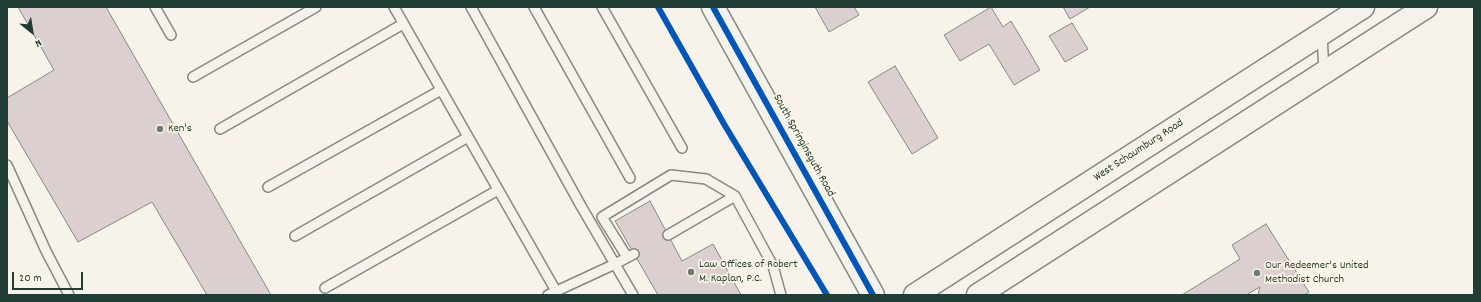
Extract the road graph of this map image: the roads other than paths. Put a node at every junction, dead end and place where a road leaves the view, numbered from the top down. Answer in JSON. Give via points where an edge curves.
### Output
{"nodes":[{"id":1,"x":155,"y":7,"type":"edge"},
{"id":2,"x":316,"y":7,"type":"edge"},
{"id":3,"x":394,"y":7,"type":"edge"},
{"id":4,"x":471,"y":7,"type":"edge"},
{"id":5,"x":534,"y":7,"type":"edge"},
{"id":6,"x":602,"y":7,"type":"edge"},
{"id":7,"x":713,"y":7,"type":"edge"},
{"id":8,"x":1363,"y":7,"type":"edge"},
{"id":9,"x":1426,"y":7,"type":"edge"},
{"id":10,"x":403,"y":24,"type":"junction"},
{"id":11,"x":1322,"y":34,"type":"junction"},
{"id":12,"x":171,"y":35,"type":"dead end"},
{"id":13,"x":1324,"y":73,"type":"junction"},
{"id":14,"x":193,"y":77,"type":"dead end"},
{"id":15,"x":441,"y":90,"type":"junction"},
{"id":16,"x":220,"y":129,"type":"dead end"},
{"id":17,"x":468,"y":137,"type":"junction"},
{"id":18,"x":682,"y":148,"type":"dead end"},
{"id":19,"x":7,"y":165,"type":"edge"},
{"id":20,"x":630,"y":178,"type":"dead end"},
{"id":21,"x":268,"y":187,"type":"dead end"},
{"id":22,"x":498,"y":190,"type":"junction"},
{"id":23,"x":735,"y":196,"type":"junction"},
{"id":24,"x":668,"y":235,"type":"dead end"},
{"id":25,"x":296,"y":236,"type":"dead end"},
{"id":26,"x":615,"y":264,"type":"junction"},
{"id":27,"x":325,"y":288,"type":"dead end"},
{"id":28,"x":552,"y":293,"type":"edge"},
{"id":29,"x":69,"y":295,"type":"edge"},
{"id":30,"x":633,"y":295,"type":"edge"},
{"id":31,"x":781,"y":295,"type":"edge"},
{"id":32,"x":873,"y":295,"type":"edge"},
{"id":33,"x":915,"y":295,"type":"edge"},
{"id":34,"x":978,"y":295,"type":"edge"}],
"edges":[{"from":1,"to":12,"type":"lane"},
{"from":2,"to":14,"type":"lane"},
{"from":3,"to":10,"type":"lane"},
{"from":4,"to":26,"type":"lane"},
{"from":5,"to":20,"type":"lane"},
{"from":6,"to":18,"type":"lane"},
{"from":7,"to":32,"type":"main road","name":"South Springinsguth Road"},
{"from":8,"to":11,"type":"main road","name":"West Schaumburg Road"},
{"from":9,"to":13,"type":"main road"},
{"from":10,"to":15,"type":"lane"},
{"from":10,"to":16,"type":"lane"},
{"from":11,"to":13,"type":"lane"},
{"from":11,"to":33,"type":"main road","name":"West Schaumburg Road"},
{"from":13,"to":34,"type":"main road"},
{"from":15,"to":17,"type":"lane"},
{"from":15,"to":21,"type":"lane"},
{"from":17,"to":22,"type":"lane"},
{"from":17,"to":25,"type":"lane"},
{"from":19,"to":29,"type":"lane"},
{"from":22,"to":27,"type":"lane"},
{"from":22,"to":28,"type":"lane"},
{"from":23,"to":24,"type":"lane"},
{"from":23,"to":26,"type":"lane","via":[[706,178],[671,175],[602,217],[631,256]]},
{"from":23,"to":31,"type":"lane","via":[[773,266]]},
{"from":26,"to":28,"type":"lane"},
{"from":26,"to":30,"type":"lane"}]}
